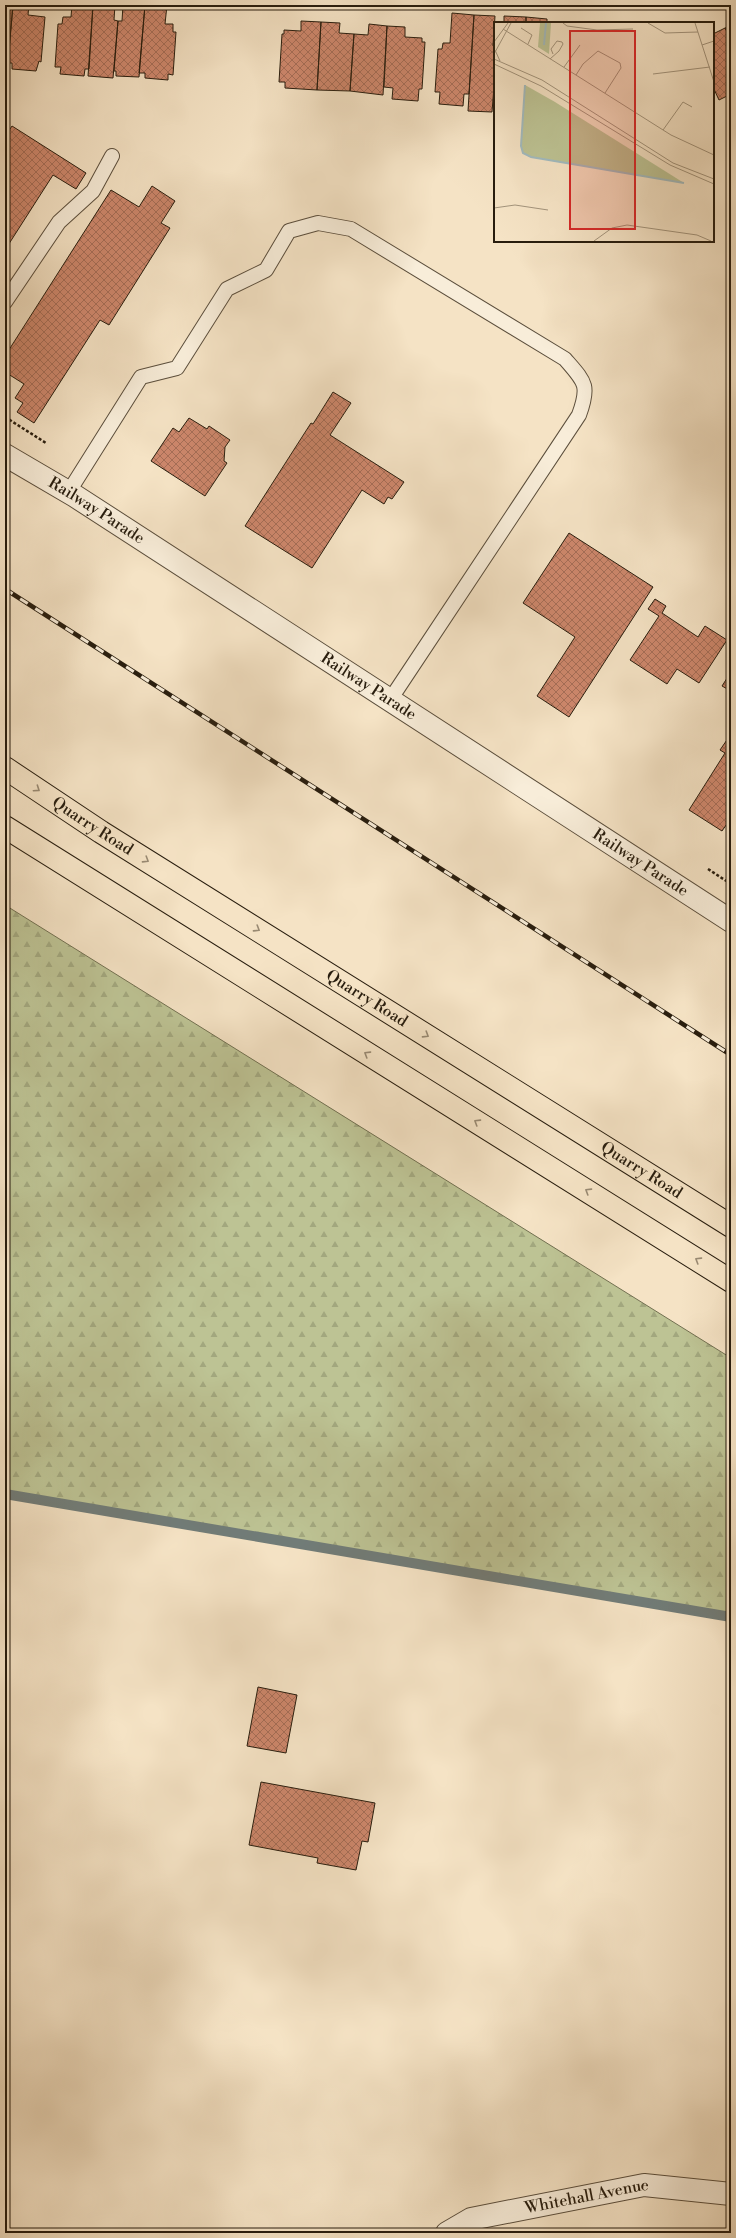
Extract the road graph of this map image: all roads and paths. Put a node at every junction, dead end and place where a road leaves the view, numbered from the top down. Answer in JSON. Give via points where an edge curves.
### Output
{"nodes":[{"id":1,"x":112,"y":156,"type":"dead end"},
{"id":2,"x":5,"y":302,"type":"edge"},
{"id":3,"x":5,"y":456,"type":"edge"},
{"id":4,"x":68,"y":493,"type":"junction"},
{"id":5,"x":390,"y":700,"type":"junction"},
{"id":6,"x":5,"y":768,"type":"edge"},
{"id":7,"x":5,"y":827,"type":"edge"},
{"id":8,"x":731,"y":921,"type":"edge"},
{"id":9,"x":731,"y":1226,"type":"edge"},
{"id":10,"x":731,"y":1281,"type":"edge"},
{"id":11,"x":731,"y":2194,"type":"edge"},
{"id":12,"x":447,"y":2233,"type":"edge"}],
"edges":[{"from":1,"to":2,"type":"lane","via":[[93,191],[59,222]]},
{"from":3,"to":4,"type":"street","name":"Railway Parade"},
{"from":4,"to":5,"type":"street","name":"Railway Parade"},
{"from":4,"to":5,"type":"lane","via":[[141,377],[177,368],[227,289],[266,270],[289,231],[318,223],[351,229],[565,359],[583,379],[586,395],[579,415]]},
{"from":5,"to":8,"type":"street","name":"Railway Parade"},
{"from":6,"to":9,"type":"main road","name":"Quarry Road","one_way":true,"via":[[108,836]]},
{"from":10,"to":7,"type":"main road","one_way":true},
{"from":11,"to":12,"type":"street","name":"Whitehall Avenue","via":[[644,2185],[472,2219]]}]}
